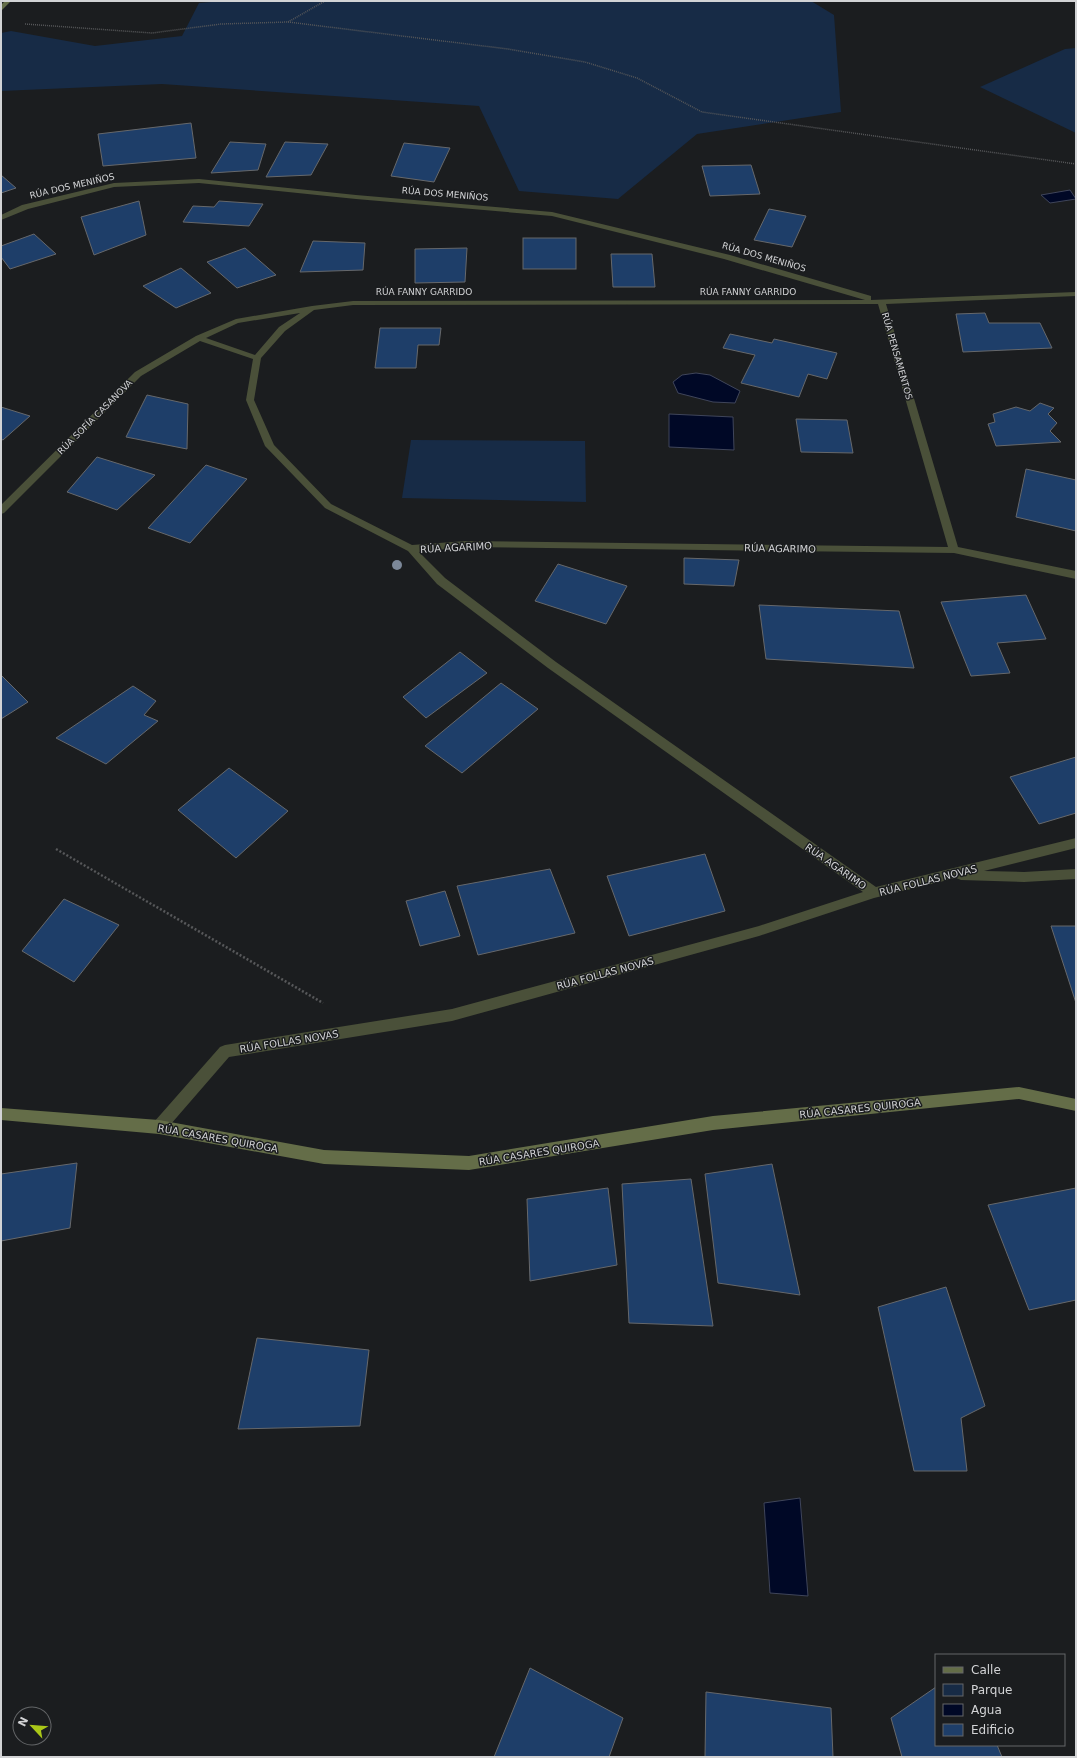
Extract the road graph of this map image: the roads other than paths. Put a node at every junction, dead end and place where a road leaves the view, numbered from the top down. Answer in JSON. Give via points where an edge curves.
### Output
{"nodes":[{"id":1,"x":8,"y":1,"type":"edge"},
{"id":2,"x":1,"y":9,"type":"edge"},
{"id":3,"x":1,"y":218,"type":"edge"},
{"id":4,"x":1076,"y":294,"type":"edge"},
{"id":5,"x":881,"y":302,"type":"junction"},
{"id":6,"x":312,"y":308,"type":"junction"},
{"id":7,"x":199,"y":338,"type":"junction"},
{"id":8,"x":257,"y":358,"type":"junction"},
{"id":9,"x":1,"y":511,"type":"edge"},
{"id":10,"x":411,"y":549,"type":"junction"},
{"id":11,"x":954,"y":550,"type":"junction"},
{"id":12,"x":1076,"y":575,"type":"edge"},
{"id":13,"x":1076,"y":843,"type":"edge"},
{"id":14,"x":1076,"y":874,"type":"edge"},
{"id":15,"x":946,"y":875,"type":"junction"},
{"id":16,"x":874,"y":893,"type":"junction"},
{"id":17,"x":1076,"y":1105,"type":"edge"},
{"id":18,"x":1,"y":1114,"type":"edge"},
{"id":19,"x":159,"y":1127,"type":"junction"}],
"edges":[{"from":1,"to":2,"type":"street"},
{"from":3,"to":5,"type":"street","name":"RÚA DOS MENIÑOS","via":[[25,207],[114,185],[199,181],[552,214],[727,257]]},
{"from":4,"to":5,"type":"street","name":"RÚA PENSAMENTOS"},
{"from":5,"to":6,"type":"street","name":"RÚA FANNY GARRIDO","via":[[353,303]]},
{"from":5,"to":11,"type":"street","name":"RÚA PENSAMENTOS"},
{"from":6,"to":7,"type":"street","name":"RÚA SOFÍA CASANOVA","via":[[236,321]]},
{"from":6,"to":8,"type":"street","name":"RÚA FANNY GARRIDO","via":[[282,329]]},
{"from":7,"to":8,"type":"street"},
{"from":7,"to":9,"type":"street","name":"RÚA SOFÍA CASANOVA","via":[[138,374]]},
{"from":8,"to":10,"type":"street","via":[[250,400],[270,446],[328,506]]},
{"from":10,"to":11,"type":"street","name":"RÚA AGARIMO","via":[[466,544]]},
{"from":10,"to":16,"type":"street","name":"RÚA AGARIMO","via":[[441,581],[552,665]]},
{"from":11,"to":12,"type":"street","name":"RÚA AGARIMO"},
{"from":13,"to":15,"type":"street","name":"RÚA FOLLAS NOVAS"},
{"from":14,"to":15,"type":"street","via":[[1024,877]]},
{"from":15,"to":16,"type":"street","name":"RÚA FOLLAS NOVAS"},
{"from":16,"to":19,"type":"street","name":"RÚA FOLLAS NOVAS","via":[[759,931],[452,1015],[225,1052]]},
{"from":17,"to":19,"type":"street","name":"RÚA CASARES QUIROGA","via":[[1019,1093],[713,1123],[469,1163],[324,1157]]},
{"from":18,"to":19,"type":"street","name":"RÚA CASARES QUIROGA"}]}
